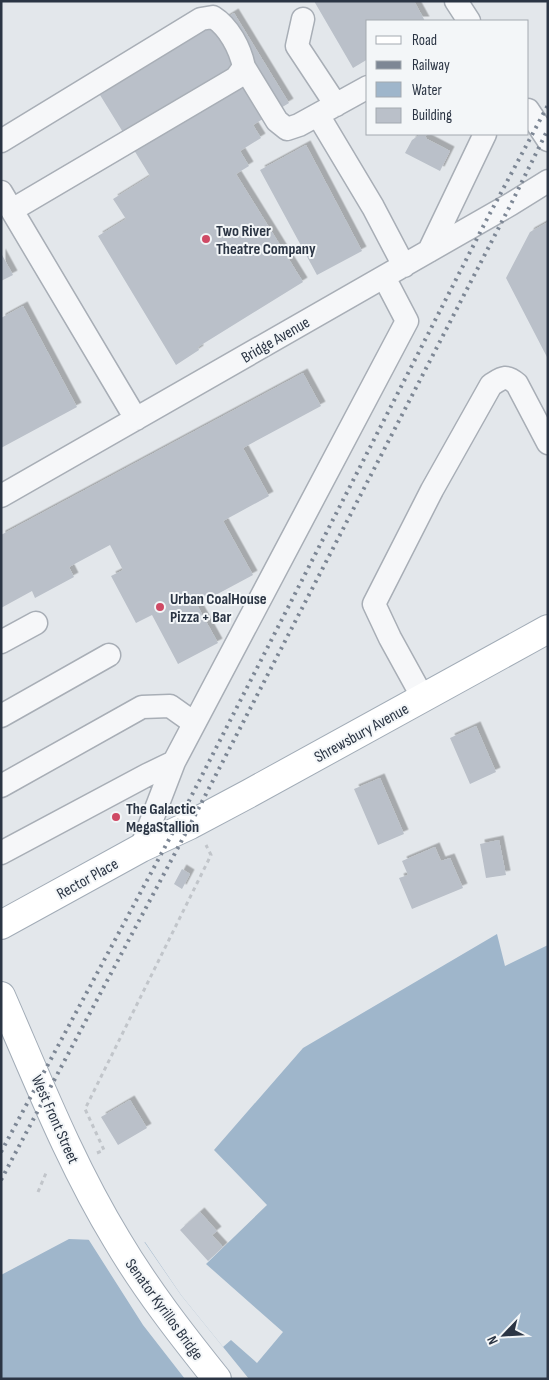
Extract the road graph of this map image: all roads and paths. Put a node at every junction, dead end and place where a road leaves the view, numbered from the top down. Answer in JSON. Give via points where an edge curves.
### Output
{"nodes":[{"id":1,"x":212,"y":9,"type":"edge"},
{"id":2,"x":303,"y":19,"type":"dead end"},
{"id":3,"x":244,"y":67,"type":"junction"},
{"id":4,"x":366,"y":88,"type":"edge"},
{"id":5,"x":327,"y":110,"type":"junction"},
{"id":6,"x":529,"y":112,"type":"edge"},
{"id":7,"x":484,"y":135,"type":"edge"},
{"id":8,"x":548,"y":140,"type":"edge"},
{"id":9,"x":1,"y":141,"type":"edge"},
{"id":10,"x":548,"y":181,"type":"edge"},
{"id":11,"x":7,"y":201,"type":"edge"},
{"id":12,"x":429,"y":251,"type":"junction"},
{"id":13,"x":404,"y":266,"type":"junction"},
{"id":14,"x":384,"y":277,"type":"junction"},
{"id":15,"x":136,"y":419,"type":"junction"},
{"id":16,"x":548,"y":443,"type":"edge"},
{"id":17,"x":1,"y":496,"type":"edge"},
{"id":18,"x":36,"y":623,"type":"dead end"},
{"id":19,"x":548,"y":629,"type":"edge"},
{"id":20,"x":1,"y":642,"type":"edge"},
{"id":21,"x":109,"y":655,"type":"dead end"},
{"id":22,"x":423,"y":698,"type":"junction"},
{"id":23,"x":1,"y":716,"type":"edge"},
{"id":24,"x":194,"y":723,"type":"junction"},
{"id":25,"x":174,"y":762,"type":"junction"},
{"id":26,"x":1,"y":786,"type":"edge"},
{"id":27,"x":173,"y":832,"type":"joint"},
{"id":28,"x":204,"y":840,"type":"dead end"},
{"id":29,"x":141,"y":848,"type":"junction"},
{"id":30,"x":1,"y":853,"type":"edge"},
{"id":31,"x":1,"y":925,"type":"edge"},
{"id":32,"x":1,"y":996,"type":"edge"},
{"id":33,"x":94,"y":1155,"type":"dead end"},
{"id":34,"x":46,"y":1174,"type":"dead end"},
{"id":35,"x":38,"y":1192,"type":"dead end"},
{"id":36,"x":116,"y":1239,"type":"joint"},
{"id":37,"x":217,"y":1379,"type":"edge"}],
"edges":[{"from":1,"to":3,"type":"street","via":[[241,53]]},
{"from":1,"to":9,"type":"street","via":[[201,19]]},
{"from":2,"to":5,"type":"street","via":[[297,46]]},
{"from":3,"to":5,"type":"street","via":[[277,121],[287,129]]},
{"from":3,"to":11,"type":"street","via":[[236,78]]},
{"from":4,"to":5,"type":"street"},
{"from":5,"to":13,"type":"street"},
{"from":6,"to":8,"type":"street"},
{"from":7,"to":12,"type":"street"},
{"from":10,"to":12,"type":"street","name":"Bridge Avenue"},
{"from":11,"to":15,"type":"street"},
{"from":12,"to":13,"type":"street","name":"Bridge Avenue"},
{"from":13,"to":14,"type":"street","name":"Bridge Avenue"},
{"from":14,"to":15,"type":"street","name":"Bridge Avenue"},
{"from":14,"to":24,"type":"street","via":[[407,321]]},
{"from":15,"to":17,"type":"street","name":"Bridge Avenue"},
{"from":16,"to":22,"type":"street","via":[[517,384],[511,378],[502,378],[491,385],[432,490],[374,604]]},
{"from":18,"to":20,"type":"street"},
{"from":19,"to":22,"type":"main road","name":"Shrewsbury Avenue"},
{"from":21,"to":23,"type":"street"},
{"from":22,"to":27,"type":"main road","name":"Shrewsbury Avenue"},
{"from":24,"to":25,"type":"street"},
{"from":24,"to":26,"type":"street","via":[[170,706],[142,707]]},
{"from":25,"to":29,"type":"street"},
{"from":25,"to":30,"type":"street"},
{"from":27,"to":29,"type":"main road","name":"Rector Place"},
{"from":28,"to":33,"type":"path","via":[[211,855],[85,1108],[104,1150]]},
{"from":29,"to":31,"type":"main road","name":"Rector Place"},
{"from":32,"to":36,"type":"main road","name":"West Front Street","via":[[80,1171]]},
{"from":34,"to":35,"type":"path"},
{"from":36,"to":37,"type":"main road","name":"Senator Kyrillos Bridge","via":[[171,1321]]}]}
